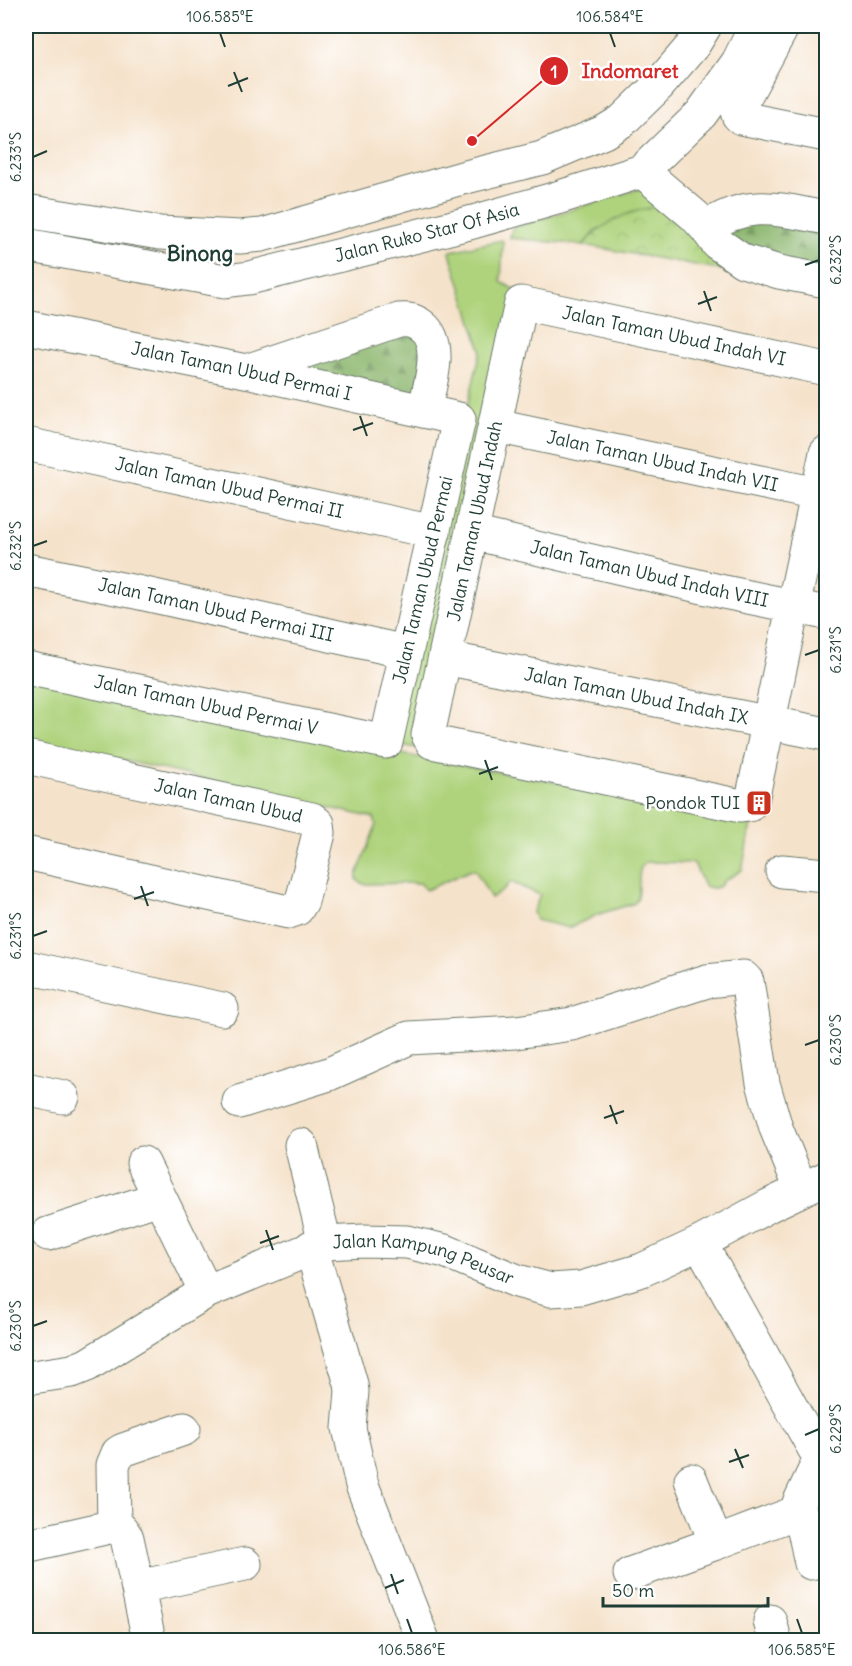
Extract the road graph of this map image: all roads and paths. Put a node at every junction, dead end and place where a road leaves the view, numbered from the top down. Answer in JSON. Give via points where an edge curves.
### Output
{"nodes":[{"id":1,"x":756,"y":26,"type":"edge"},
{"id":2,"x":783,"y":26,"type":"edge"},
{"id":3,"x":699,"y":34,"type":"edge"},
{"id":4,"x":738,"y":62,"type":"junction"},
{"id":5,"x":826,"y":135,"type":"edge"},
{"id":6,"x":642,"y":171,"type":"junction"},
{"id":7,"x":462,"y":178,"type":"junction"},
{"id":8,"x":826,"y":218,"type":"edge"},
{"id":9,"x":473,"y":222,"type":"junction"},
{"id":10,"x":27,"y":227,"type":"edge"},
{"id":11,"x":706,"y":228,"type":"junction"},
{"id":12,"x":826,"y":281,"type":"edge"},
{"id":13,"x":521,"y":303,"type":"joint"},
{"id":14,"x":26,"y":327,"type":"edge"},
{"id":15,"x":826,"y":369,"type":"edge"},
{"id":16,"x":246,"y":371,"type":"junction"},
{"id":17,"x":424,"y":411,"type":"junction"},
{"id":18,"x":459,"y":418,"type":"joint"},
{"id":19,"x":496,"y":426,"type":"junction"},
{"id":20,"x":26,"y":444,"type":"edge"},
{"id":21,"x":826,"y":453,"type":"edge"},
{"id":22,"x":822,"y":495,"type":"edge"},
{"id":23,"x":434,"y":532,"type":"junction"},
{"id":24,"x":472,"y":533,"type":"junction"},
{"id":25,"x":26,"y":570,"type":"edge"},
{"id":26,"x":794,"y":606,"type":"junction"},
{"id":27,"x":826,"y":613,"type":"edge"},
{"id":28,"x":406,"y":652,"type":"junction"},
{"id":29,"x":445,"y":658,"type":"junction"},
{"id":30,"x":26,"y":668,"type":"edge"},
{"id":31,"x":768,"y":721,"type":"junction"},
{"id":32,"x":826,"y":734,"type":"edge"},
{"id":33,"x":386,"y":742,"type":"joint"},
{"id":34,"x":26,"y":757,"type":"edge"},
{"id":35,"x":26,"y":853,"type":"edge"},
{"id":36,"x":782,"y":871,"type":"dead end"},
{"id":37,"x":826,"y":875,"type":"edge"},
{"id":38,"x":26,"y":967,"type":"edge"},
{"id":39,"x":222,"y":1009,"type":"dead end"},
{"id":40,"x":26,"y":1089,"type":"edge"},
{"id":41,"x":63,"y":1097,"type":"dead end"},
{"id":42,"x":239,"y":1102,"type":"dead end"},
{"id":43,"x":301,"y":1145,"type":"dead end"},
{"id":44,"x":143,"y":1163,"type":"dead end"},
{"id":45,"x":814,"y":1183,"type":"edge"},
{"id":46,"x":159,"y":1198,"type":"junction"},
{"id":47,"x":48,"y":1234,"type":"dead end"},
{"id":48,"x":700,"y":1244,"type":"junction"},
{"id":49,"x":318,"y":1245,"type":"junction"},
{"id":50,"x":206,"y":1292,"type":"junction"},
{"id":51,"x":26,"y":1378,"type":"edge"},
{"id":52,"x":184,"y":1429,"type":"dead end"},
{"id":53,"x":823,"y":1459,"type":"edge"},
{"id":54,"x":691,"y":1480,"type":"dead end"},
{"id":55,"x":800,"y":1511,"type":"junction"},
{"id":56,"x":114,"y":1526,"type":"junction"},
{"id":57,"x":716,"y":1543,"type":"junction"},
{"id":58,"x":26,"y":1546,"type":"edge"},
{"id":59,"x":811,"y":1563,"type":"dead end"},
{"id":60,"x":245,"y":1564,"type":"dead end"},
{"id":61,"x":630,"y":1574,"type":"dead end"},
{"id":62,"x":138,"y":1587,"type":"junction"},
{"id":63,"x":149,"y":1641,"type":"edge"},
{"id":64,"x":423,"y":1641,"type":"edge"}],
"edges":[{"from":1,"to":4,"type":"street","name":"Jalan Ruko Star Of Asia"},
{"from":2,"to":5,"type":"street","via":[[738,115]]},
{"from":3,"to":4,"type":"street"},
{"from":3,"to":7,"type":"street","name":"Jalan Ruko Star Of Asia","via":[[658,86],[614,126],[542,158]]},
{"from":4,"to":6,"type":"street","name":"Jalan Ruko Star Of Asia","via":[[701,114]]},
{"from":6,"to":9,"type":"street","name":"Jalan Ruko Star Of Asia"},
{"from":6,"to":11,"type":"street"},
{"from":7,"to":9,"type":"street"},
{"from":7,"to":10,"type":"street","name":"Jalan Ruko Star Of Asia","via":[[240,237]]},
{"from":8,"to":11,"type":"street","via":[[772,208],[748,208]]},
{"from":9,"to":10,"type":"street","name":"Jalan Ruko Star Of Asia","via":[[225,281]]},
{"from":11,"to":12,"type":"street","via":[[717,243],[743,261]]},
{"from":13,"to":15,"type":"street","name":"Jalan Taman Ubud Indah VI"},
{"from":13,"to":19,"type":"street","name":"Jalan Taman Ubud Indah"},
{"from":14,"to":16,"type":"street","name":"Jalan Taman Ubud Permai I"},
{"from":16,"to":17,"type":"street","name":"Jalan Taman Ubud Permai I"},
{"from":16,"to":17,"type":"street","via":[[399,320],[411,320],[429,333],[434,344]]},
{"from":17,"to":18,"type":"street","name":"Jalan Taman Ubud Permai I"},
{"from":18,"to":23,"type":"street","name":"Jalan Taman Ubud Permai"},
{"from":19,"to":22,"type":"street","name":"Jalan Taman Ubud Indah VII"},
{"from":19,"to":24,"type":"street","name":"Jalan Taman Ubud Indah"},
{"from":20,"to":23,"type":"street","name":"Jalan Taman Ubud Permai II"},
{"from":21,"to":22,"type":"street"},
{"from":22,"to":26,"type":"street"},
{"from":23,"to":28,"type":"street","name":"Jalan Taman Ubud Permai"},
{"from":24,"to":26,"type":"street","name":"Jalan Taman Ubud Indah VIII"},
{"from":24,"to":29,"type":"street","name":"Jalan Taman Ubud Indah"},
{"from":25,"to":28,"type":"street","name":"Jalan Taman Ubud Permai III"},
{"from":26,"to":27,"type":"street","name":"Jalan Taman Ubud Indah VIII"},
{"from":26,"to":31,"type":"street"},
{"from":28,"to":33,"type":"street","name":"Jalan Taman Ubud Permai"},
{"from":29,"to":31,"type":"street","name":"Jalan Taman Ubud Indah IX"},
{"from":29,"to":31,"type":"street","name":"Jalan Taman Ubud Indah","via":[[428,735],[432,742],[741,806],[752,800]]},
{"from":30,"to":33,"type":"street","name":"Jalan Taman Ubud Permai V"},
{"from":31,"to":32,"type":"street","name":"Jalan Taman Ubud Indah IX"},
{"from":34,"to":35,"type":"street","name":"Jalan Taman Ubud","via":[[312,819],[318,824],[319,833],[302,901],[297,909],[288,912]]},
{"from":36,"to":37,"type":"street"},
{"from":38,"to":39,"type":"street"},
{"from":40,"to":41,"type":"street"},
{"from":42,"to":45,"type":"street","via":[[329,1074],[409,1038],[516,1032],[572,1024],[707,981],[743,977],[747,981],[763,1083],[776,1128]]},
{"from":43,"to":49,"type":"street"},
{"from":44,"to":46,"type":"street"},
{"from":45,"to":48,"type":"street","name":"Jalan Kampung Peusar"},
{"from":46,"to":47,"type":"street"},
{"from":46,"to":50,"type":"street"},
{"from":48,"to":49,"type":"street","name":"Jalan Kampung Peusar","via":[[642,1270],[581,1288],[551,1290],[517,1281],[445,1251],[407,1242]]},
{"from":48,"to":53,"type":"street"},
{"from":49,"to":50,"type":"street","name":"Jalan Kampung Peusar"},
{"from":49,"to":64,"type":"street","via":[[351,1384],[349,1428],[362,1485]]},
{"from":50,"to":51,"type":"street","name":"Jalan Kampung Peusar","via":[[87,1365]]},
{"from":52,"to":56,"type":"street","via":[[118,1454],[113,1465]]},
{"from":53,"to":55,"type":"street","via":[[799,1503]]},
{"from":54,"to":57,"type":"street"},
{"from":55,"to":57,"type":"street"},
{"from":55,"to":59,"type":"street"},
{"from":56,"to":58,"type":"street"},
{"from":56,"to":62,"type":"street","via":[[127,1538]]},
{"from":57,"to":61,"type":"street"},
{"from":60,"to":62,"type":"street"},
{"from":62,"to":63,"type":"street"}]}
